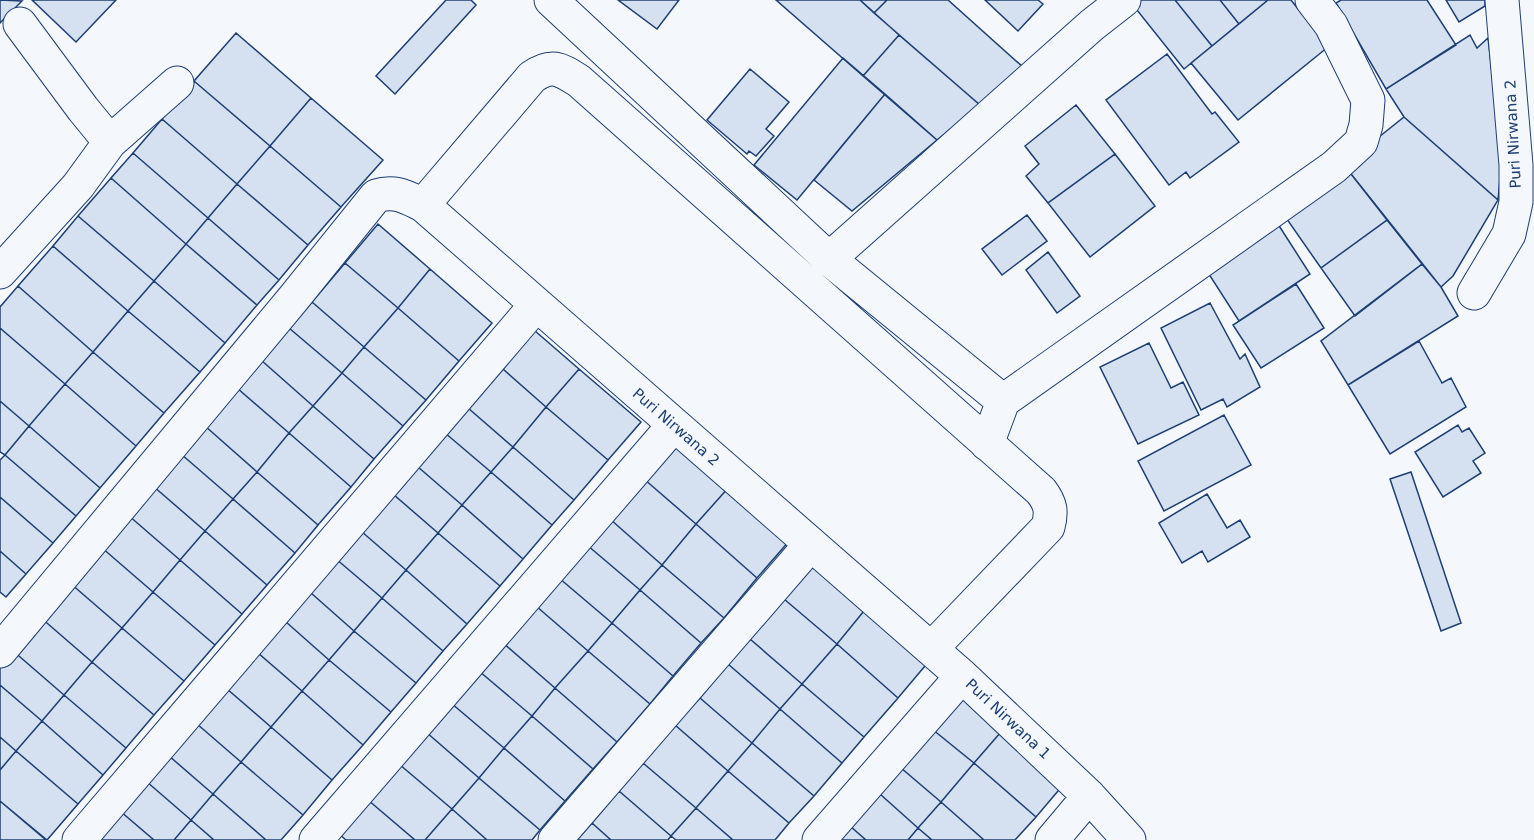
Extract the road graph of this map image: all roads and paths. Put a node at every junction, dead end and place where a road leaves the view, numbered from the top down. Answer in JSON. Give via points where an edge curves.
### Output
{"nodes":[{"id":1,"x":551,"y":0,"type":"edge"},
{"id":2,"x":1124,"y":0,"type":"edge"},
{"id":3,"x":1312,"y":0,"type":"edge"},
{"id":4,"x":1502,"y":0,"type":"edge"},
{"id":5,"x":20,"y":24,"type":"dead end"},
{"id":6,"x":177,"y":83,"type":"dead end"},
{"id":7,"x":110,"y":142,"type":"junction"},
{"id":8,"x":423,"y":205,"type":"junction"},
{"id":9,"x":829,"y":259,"type":"junction"},
{"id":10,"x":0,"y":272,"type":"edge"},
{"id":11,"x":1474,"y":293,"type":"dead end"},
{"id":12,"x":536,"y":305,"type":"junction"},
{"id":13,"x":1003,"y":401,"type":"junction"},
{"id":14,"x":674,"y":425,"type":"junction"},
{"id":15,"x":987,"y":444,"type":"junction"},
{"id":16,"x":812,"y":544,"type":"junction"},
{"id":17,"x":931,"y":649,"type":"junction"},
{"id":18,"x":0,"y":651,"type":"edge"},
{"id":19,"x":962,"y":676,"type":"junction"},
{"id":20,"x":1089,"y":796,"type":"junction"},
{"id":21,"x":79,"y":840,"type":"edge"},
{"id":22,"x":316,"y":840,"type":"edge"},
{"id":23,"x":555,"y":840,"type":"edge"},
{"id":24,"x":819,"y":840,"type":"edge"},
{"id":25,"x":1052,"y":840,"type":"edge"},
{"id":26,"x":1130,"y":840,"type":"edge"}],
"edges":[{"from":1,"to":9,"type":"street"},
{"from":2,"to":9,"type":"street"},
{"from":3,"to":13,"type":"street","via":[[1331,25],[1368,100],[1361,142],[1334,167]]},
{"from":4,"to":11,"type":"street","name":"Puri Nirwana 2","via":[[1516,202],[1509,234]]},
{"from":5,"to":7,"type":"street"},
{"from":6,"to":7,"type":"street"},
{"from":7,"to":10,"type":"street","via":[[78,186]]},
{"from":8,"to":12,"type":"street","name":"Puri Nirwana 2"},
{"from":8,"to":15,"type":"street","via":[[532,77],[543,69],[560,69],[579,81]]},
{"from":8,"to":18,"type":"street","name":"Puri Nirwana 2","via":[[398,193],[376,196]]},
{"from":9,"to":13,"type":"street"},
{"from":12,"to":14,"type":"street","name":"Puri Nirwana 2"},
{"from":12,"to":21,"type":"street"},
{"from":13,"to":15,"type":"street"},
{"from":14,"to":16,"type":"street","name":"Puri Nirwana 2"},
{"from":14,"to":22,"type":"street"},
{"from":15,"to":17,"type":"street","via":[[1041,491],[1051,514],[1047,527]]},
{"from":16,"to":17,"type":"street","name":"Puri Nirwana 2"},
{"from":16,"to":23,"type":"street"},
{"from":17,"to":19,"type":"street","name":"Puri Nirwana 2"},
{"from":19,"to":20,"type":"street","name":"Puri Nirwana 1"},
{"from":19,"to":24,"type":"street","name":"Puri Nirwana 1"},
{"from":20,"to":25,"type":"street"},
{"from":20,"to":26,"type":"street","name":"Puri Nirwana 1"}]}
